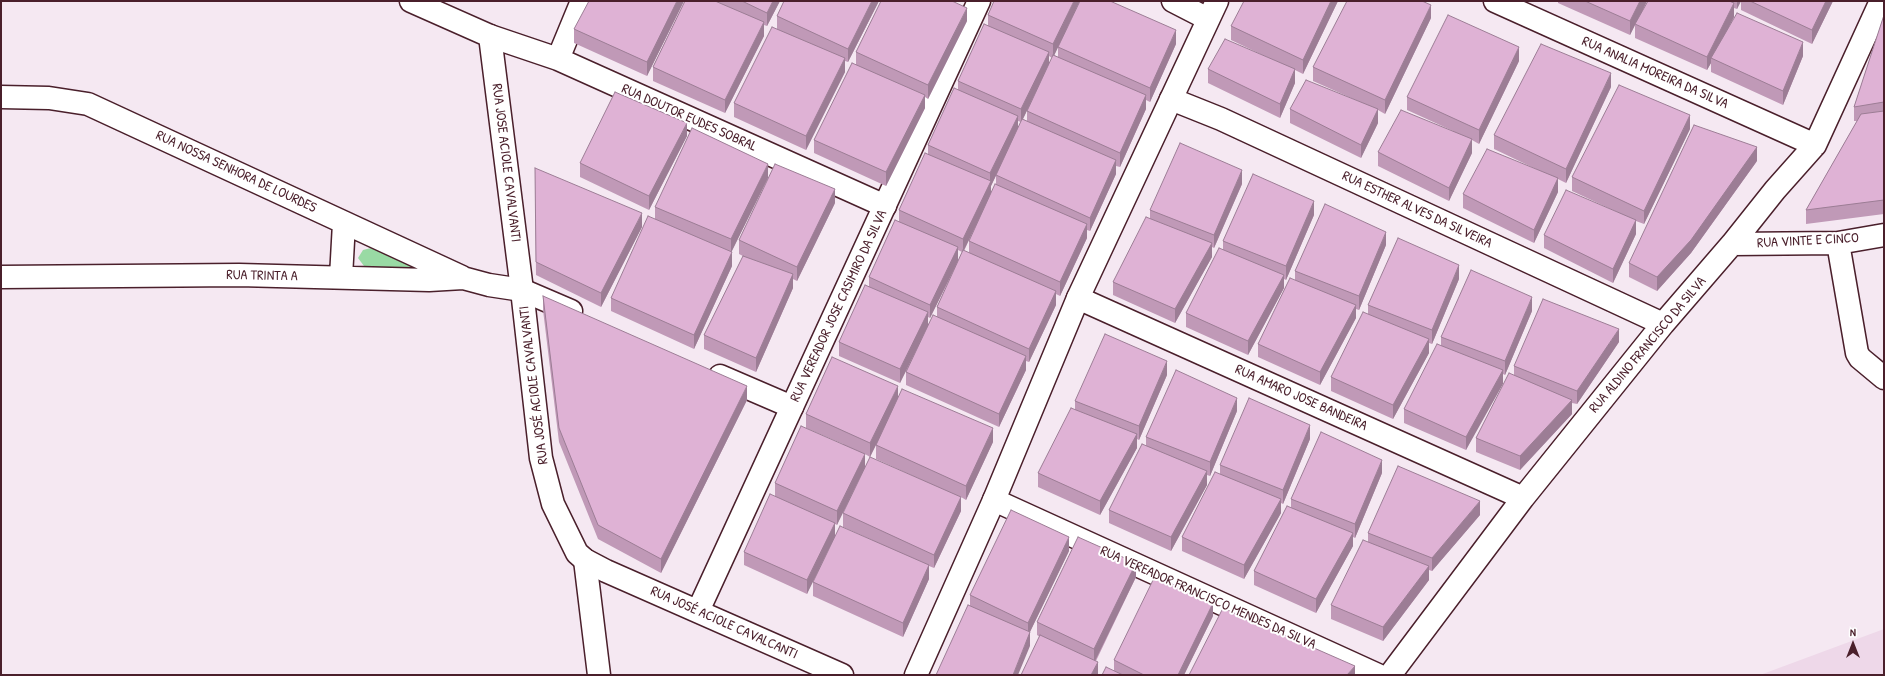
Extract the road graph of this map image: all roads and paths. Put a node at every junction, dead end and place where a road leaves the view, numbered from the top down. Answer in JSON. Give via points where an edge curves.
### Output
{"nodes":[{"id":1,"x":411,"y":1,"type":"edge"},
{"id":2,"x":582,"y":1,"type":"edge"},
{"id":3,"x":1173,"y":1,"type":"edge"},
{"id":4,"x":1495,"y":1,"type":"edge"},
{"id":5,"x":1881,"y":1,"type":"edge"},
{"id":6,"x":974,"y":3,"type":"edge"},
{"id":7,"x":1213,"y":10,"type":"edge"},
{"id":8,"x":490,"y":36,"type":"junction"},
{"id":9,"x":558,"y":59,"type":"junction"},
{"id":10,"x":1,"y":97,"type":"edge"},
{"id":11,"x":1171,"y":99,"type":"junction"},
{"id":12,"x":1815,"y":145,"type":"junction"},
{"id":13,"x":885,"y":206,"type":"junction"},
{"id":14,"x":344,"y":223,"type":"junction"},
{"id":15,"x":1884,"y":236,"type":"edge"},
{"id":16,"x":1838,"y":242,"type":"junction"},
{"id":17,"x":1732,"y":244,"type":"junction"},
{"id":18,"x":1,"y":277,"type":"edge"},
{"id":19,"x":341,"y":277,"type":"junction"},
{"id":20,"x":463,"y":278,"type":"junction"},
{"id":21,"x":522,"y":290,"type":"junction"},
{"id":22,"x":1078,"y":298,"type":"junction"},
{"id":23,"x":591,"y":320,"type":"edge"},
{"id":24,"x":1663,"y":324,"type":"junction"},
{"id":25,"x":699,"y":366,"type":"edge"},
{"id":26,"x":1884,"y":378,"type":"edge"},
{"id":27,"x":792,"y":407,"type":"junction"},
{"id":28,"x":1523,"y":498,"type":"junction"},
{"id":29,"x":994,"y":500,"type":"junction"},
{"id":30,"x":579,"y":554,"type":"junction"},
{"id":31,"x":698,"y":611,"type":"junction"},
{"id":32,"x":599,"y":675,"type":"edge"},
{"id":33,"x":842,"y":675,"type":"edge"},
{"id":34,"x":916,"y":675,"type":"edge"},
{"id":35,"x":1378,"y":675,"type":"edge"},
{"id":36,"x":1390,"y":675,"type":"edge"}],
"edges":[{"from":1,"to":8,"type":"street","name":"RUA DOUTOR EUDES SOBRAL"},
{"from":2,"to":9,"type":"street"},
{"from":3,"to":7,"type":"street"},
{"from":4,"to":12,"type":"street","name":"RUA ANALIA MOREIRA DA SILVA"},
{"from":5,"to":12,"type":"street","name":"RUA ALDINO FRANCISCO DA SILVA"},
{"from":6,"to":13,"type":"street","name":"RUA VEREADOR JOSE CASIMIRO DA SILVA"},
{"from":7,"to":11,"type":"street"},
{"from":8,"to":9,"type":"street","name":"RUA DOUTOR EUDES SOBRAL"},
{"from":8,"to":21,"type":"street","name":"RUA JOSE ACIOLE CAVALVANTI"},
{"from":9,"to":13,"type":"street","name":"RUA DOUTOR EUDES SOBRAL"},
{"from":10,"to":14,"type":"street","name":"RUA NOSSA SENHORA DE LOURDES","via":[[49,98],[88,104]]},
{"from":11,"to":22,"type":"street"},
{"from":11,"to":24,"type":"street","name":"RUA ESTHER ALVES DA SILVEIRA","via":[[1221,119]]},
{"from":12,"to":17,"type":"street","name":"RUA ALDINO FRANCISCO DA SILVA"},
{"from":13,"to":27,"type":"street","name":"RUA VEREADOR JOSE CASIMIRO DA SILVA"},
{"from":14,"to":19,"type":"street"},
{"from":14,"to":20,"type":"street","name":"RUA NOSSA SENHORA DE LOURDES"},
{"from":15,"to":16,"type":"street","name":"RUA VINTE E CINCO"},
{"from":16,"to":17,"type":"street","name":"RUA VINTE E CINCO"},
{"from":16,"to":26,"type":"street","via":[[1857,353]]},
{"from":17,"to":24,"type":"street","name":"RUA ALDINO FRANCISCO DA SILVA"},
{"from":18,"to":19,"type":"street","name":"RUA TRINTA A"},
{"from":19,"to":20,"type":"street","name":"RUA TRINTA A","via":[[429,280]]},
{"from":20,"to":21,"type":"street","name":"RUA TRINTA A"},
{"from":21,"to":23,"type":"street","name":"RUA TRINTA A"},
{"from":21,"to":30,"type":"street","name":"RUA JOSÉ ACIOLE CAVALVANTI","via":[[541,458],[553,504]]},
{"from":22,"to":28,"type":"street","name":"RUA AMARO JOSE BANDEIRA"},
{"from":22,"to":29,"type":"street"},
{"from":24,"to":28,"type":"street","name":"RUA ALDINO FRANCISCO DA SILVA"},
{"from":25,"to":27,"type":"street"},
{"from":27,"to":31,"type":"street","name":"RUA VEREADOR JOSE CASIMIRO DA SILVA"},
{"from":28,"to":36,"type":"street","name":"RUA ALDINO FRANCISCO DA SILVA"},
{"from":29,"to":34,"type":"street"},
{"from":29,"to":35,"type":"street","name":"RUA VEREADOR FRANCISCO MENDES DA SILVA"},
{"from":30,"to":31,"type":"street","name":"RUA JOSÉ ACIOLE CAVALCANTI","via":[[606,571]]},
{"from":30,"to":32,"type":"street","name":"RUA JOSÉ ACIOLE CAVALVANTI"},
{"from":31,"to":33,"type":"street","name":"RUA JOSÉ ACIOLE CAVALCANTI"}]}
